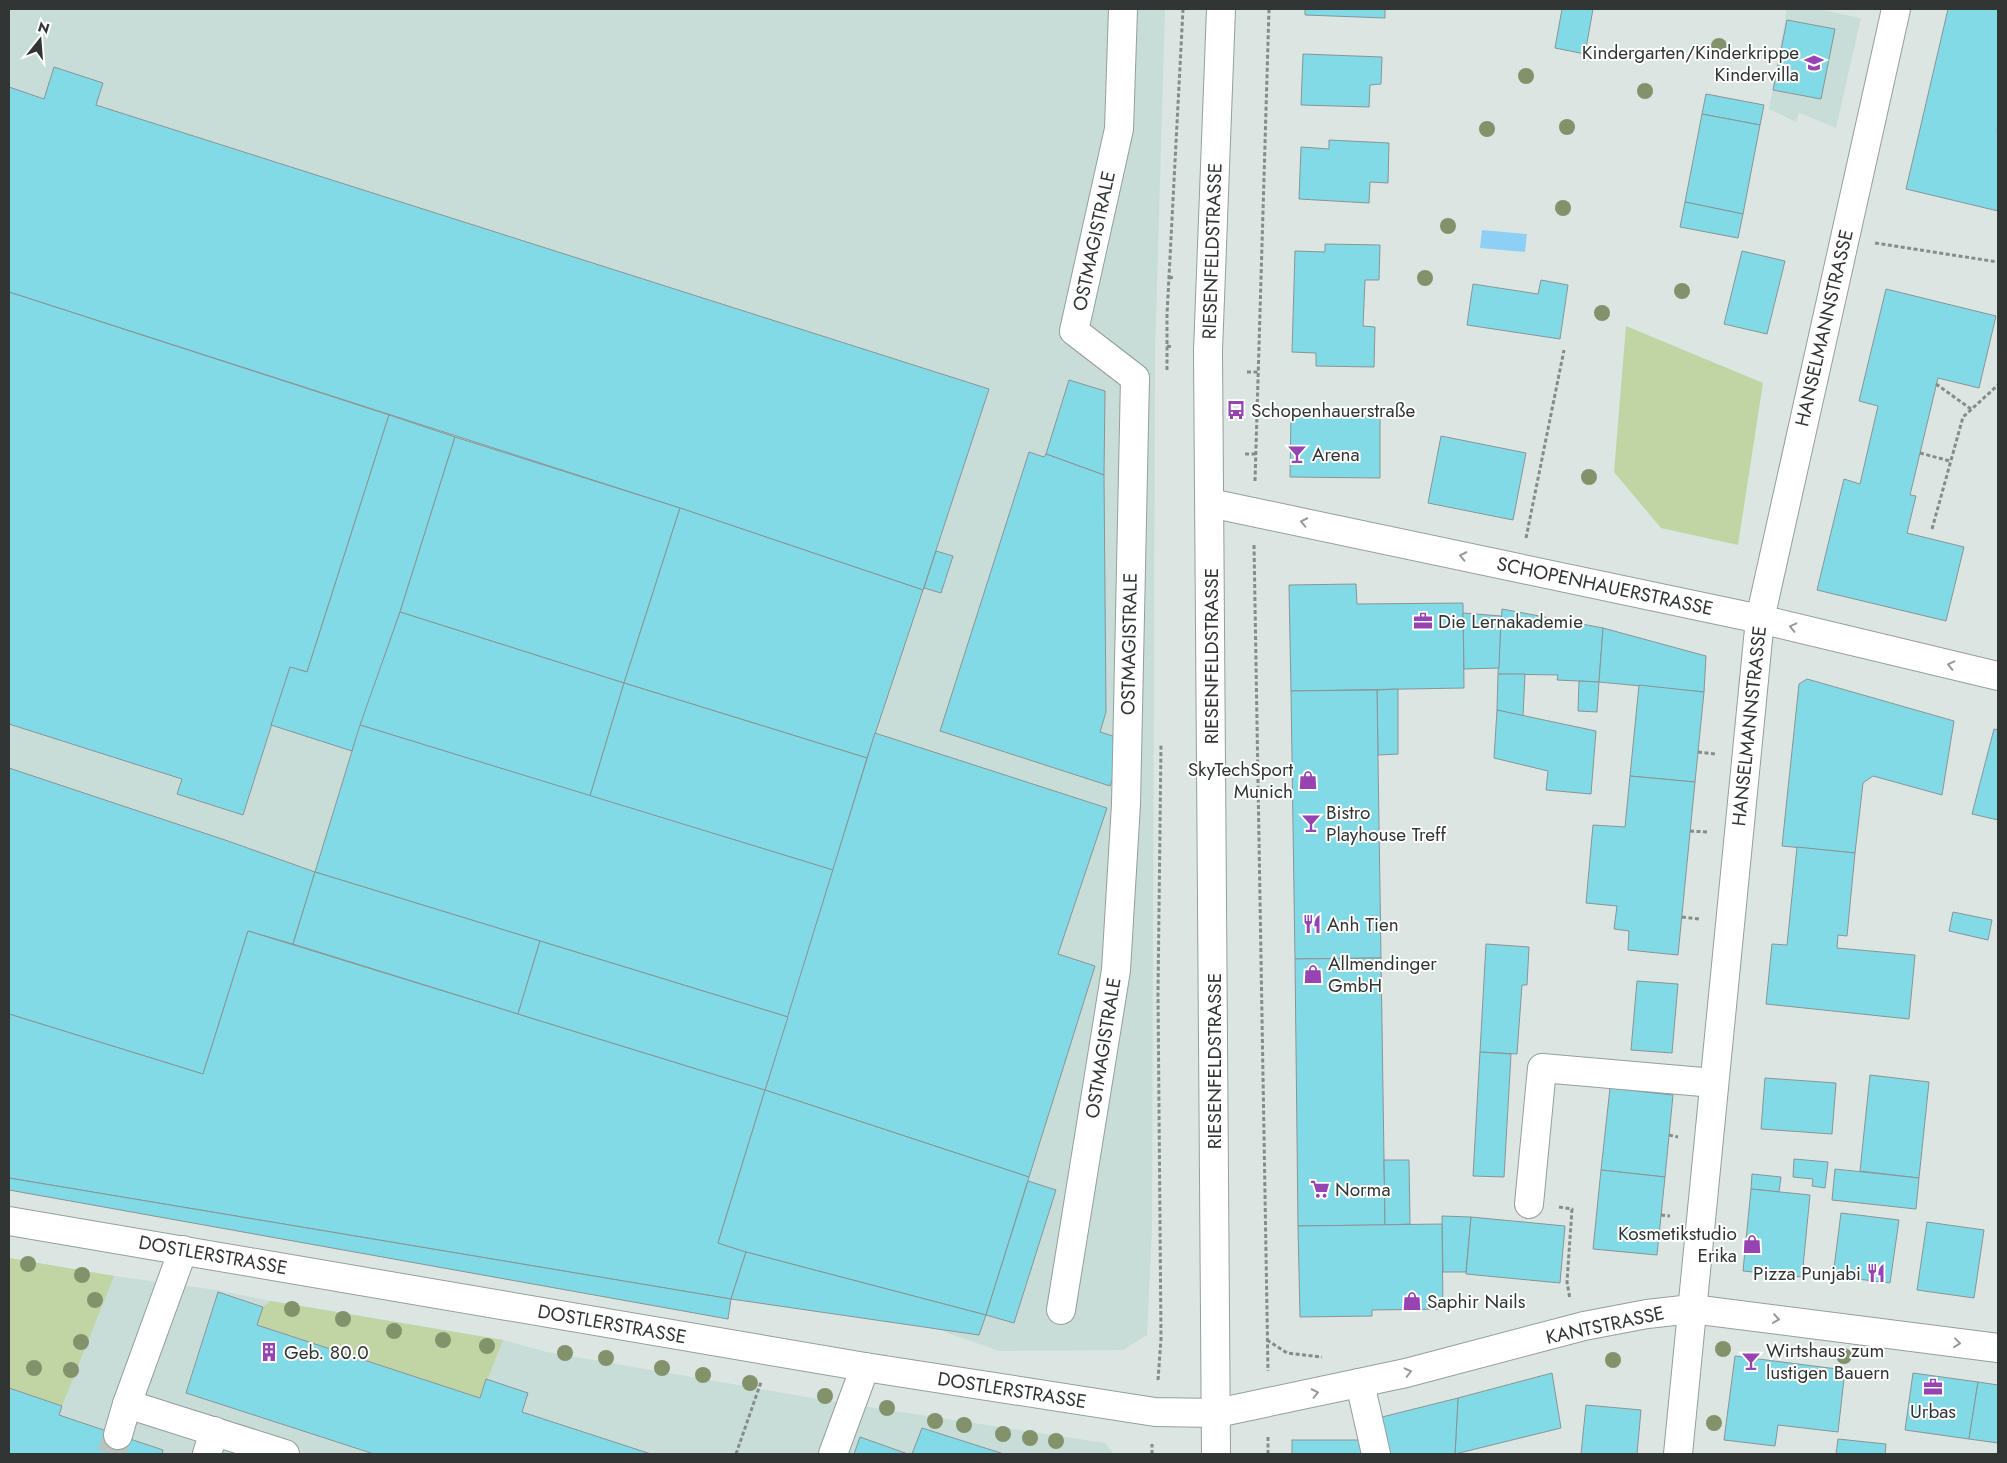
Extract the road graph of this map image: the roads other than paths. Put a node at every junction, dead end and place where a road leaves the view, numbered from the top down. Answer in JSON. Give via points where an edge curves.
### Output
{"nodes":[{"id":1,"x":1123,"y":9,"type":"edge"},
{"id":2,"x":1221,"y":9,"type":"edge"},
{"id":3,"x":1896,"y":9,"type":"edge"},
{"id":4,"x":1210,"y":503,"type":"junction"},
{"id":5,"x":1760,"y":619,"type":"junction"},
{"id":6,"x":1998,"y":676,"type":"edge"},
{"id":7,"x":1714,"y":1082,"type":"junction"},
{"id":8,"x":1529,"y":1204,"type":"road end"},
{"id":9,"x":9,"y":1220,"type":"edge"},
{"id":10,"x":183,"y":1250,"type":"junction"},
{"id":11,"x":1692,"y":1309,"type":"junction"},
{"id":12,"x":1061,"y":1310,"type":"dead end"},
{"id":13,"x":1998,"y":1348,"type":"edge"},
{"id":14,"x":865,"y":1367,"type":"junction"},
{"id":15,"x":1360,"y":1383,"type":"junction"},
{"id":16,"x":127,"y":1404,"type":"junction"},
{"id":17,"x":1217,"y":1413,"type":"junction"},
{"id":18,"x":118,"y":1435,"type":"tunnel mouth"},
{"id":19,"x":210,"y":1442,"type":"edge"},
{"id":20,"x":285,"y":1454,"type":"edge"},
{"id":21,"x":833,"y":1454,"type":"edge"},
{"id":22,"x":1216,"y":1454,"type":"edge"},
{"id":23,"x":1376,"y":1454,"type":"edge"},
{"id":24,"x":1678,"y":1454,"type":"edge"}],
"edges":[{"from":1,"to":12,"type":"street","name":"OSTMAGISTRALE","via":[[1119,129],[1074,331],[1135,378],[1126,804],[1116,970]]},
{"from":2,"to":4,"type":"street","name":"RIESENFELDSTRASSE","via":[[1208,351]]},
{"from":3,"to":5,"type":"street","name":"HANSELMANNSTRASSE"},
{"from":5,"to":4,"type":"street","name":"SCHOPENHAUERSTRASSE","one_way":true},
{"from":4,"to":17,"type":"street","name":"RIESENFELDSTRASSE"},
{"from":6,"to":5,"type":"street","name":"SCHOPENHAUERSTRASSE","one_way":true},
{"from":5,"to":7,"type":"street","name":"HANSELMANNSTRASSE"},
{"from":7,"to":8,"type":"street","via":[[1542,1068]]},
{"from":7,"to":11,"type":"street","name":"HANSELMANNSTRASSE"},
{"from":9,"to":10,"type":"street","name":"DOSTLERSTRASSE"},
{"from":10,"to":14,"type":"street","name":"DOSTLERSTRASSE"},
{"from":10,"to":16,"type":"street"},
{"from":11,"to":13,"type":"street","name":"KANTSTRASSE","one_way":true},
{"from":15,"to":11,"type":"street","name":"KANTSTRASSE","one_way":true,"via":[[1574,1329],[1647,1314]]},
{"from":11,"to":24,"type":"street","name":"HANSELMANNSTRASSE"},
{"from":14,"to":17,"type":"street","name":"DOSTLERSTRASSE","via":[[1155,1412]]},
{"from":14,"to":21,"type":"street"},
{"from":17,"to":15,"type":"street","name":"KANTSTRASSE","one_way":true},
{"from":15,"to":23,"type":"street"},
{"from":16,"to":18,"type":"street"},
{"from":16,"to":19,"type":"street"},
{"from":17,"to":22,"type":"street","name":"RIESENFELDSTRASSE"},
{"from":19,"to":20,"type":"street"}]}
